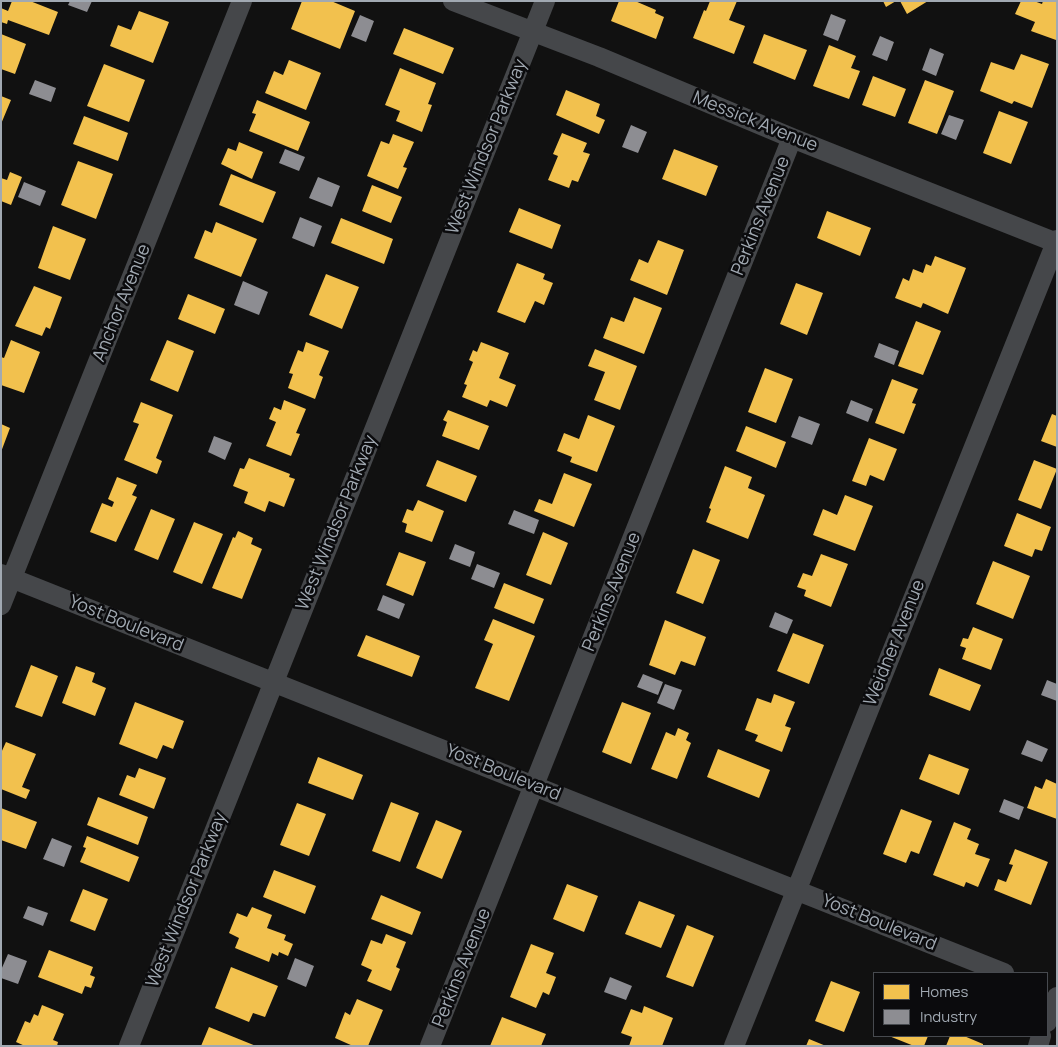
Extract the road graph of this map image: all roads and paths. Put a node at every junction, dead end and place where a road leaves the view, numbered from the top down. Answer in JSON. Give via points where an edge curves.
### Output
{"nodes":[{"id":1,"x":242,"y":1,"type":"edge"},
{"id":2,"x":453,"y":1,"type":"edge"},
{"id":3,"x":545,"y":1,"type":"edge"},
{"id":4,"x":533,"y":33,"type":"junction"},
{"id":5,"x":792,"y":138,"type":"junction"},
{"id":6,"x":1056,"y":242,"type":"edge"},
{"id":7,"x":7,"y":576,"type":"edge"},
{"id":8,"x":1,"y":605,"type":"edge"},
{"id":9,"x":273,"y":683,"type":"junction"},
{"id":10,"x":536,"y":786,"type":"junction"},
{"id":11,"x":796,"y":890,"type":"junction"},
{"id":12,"x":1001,"y":972,"type":"edge"},
{"id":13,"x":1057,"y":996,"type":"edge"},
{"id":14,"x":1048,"y":1019,"type":"edge"},
{"id":15,"x":129,"y":1046,"type":"edge"},
{"id":16,"x":430,"y":1046,"type":"edge"},
{"id":17,"x":734,"y":1046,"type":"edge"}],
"edges":[{"from":1,"to":7,"type":"street","name":"Anchor Avenue"},
{"from":2,"to":4,"type":"street","name":"Messick Avenue"},
{"from":3,"to":4,"type":"street","name":"West Windsor Parkway"},
{"from":4,"to":5,"type":"street","name":"Messick Avenue","via":[[599,57]]},
{"from":4,"to":9,"type":"street","name":"West Windsor Parkway"},
{"from":5,"to":6,"type":"street","name":"Messick Avenue"},
{"from":5,"to":10,"type":"street","name":"Perkins Avenue"},
{"from":6,"to":11,"type":"street","name":"Weidner Avenue"},
{"from":7,"to":8,"type":"street","name":"Anchor Avenue"},
{"from":7,"to":9,"type":"street","name":"Yost Boulevard"},
{"from":9,"to":10,"type":"street","name":"Yost Boulevard"},
{"from":9,"to":15,"type":"street","name":"West Windsor Parkway"},
{"from":10,"to":11,"type":"street","name":"Yost Boulevard"},
{"from":10,"to":16,"type":"street","name":"Perkins Avenue"},
{"from":11,"to":12,"type":"street","name":"Yost Boulevard"},
{"from":11,"to":17,"type":"street","name":"Weidner Avenue"},
{"from":13,"to":14,"type":"street"}]}
